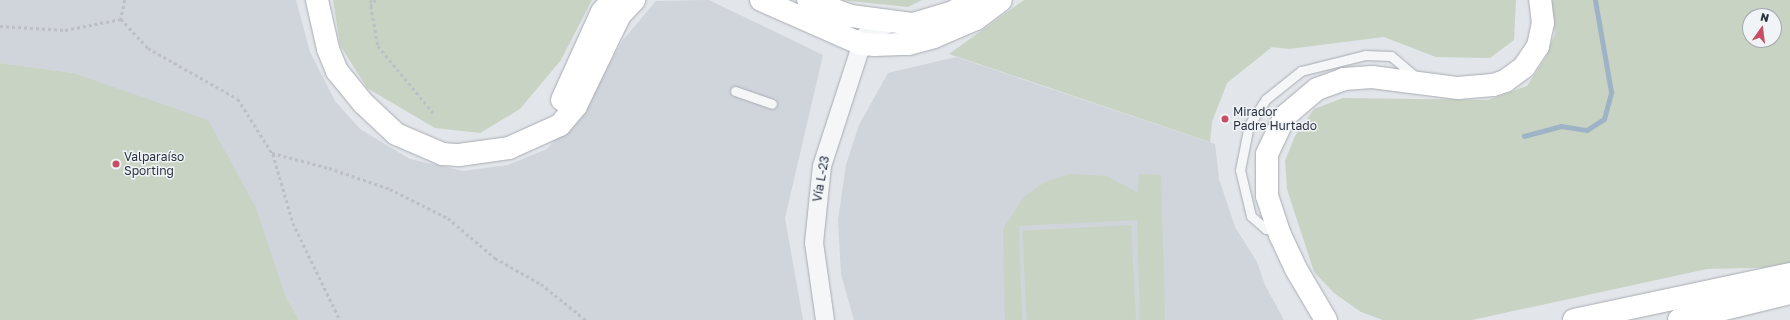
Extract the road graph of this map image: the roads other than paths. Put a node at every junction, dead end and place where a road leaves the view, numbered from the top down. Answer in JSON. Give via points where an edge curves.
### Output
{"nodes":[{"id":1,"x":318,"y":0,"type":"edge"},
{"id":2,"x":612,"y":0,"type":"edge"},
{"id":3,"x":634,"y":0,"type":"edge"},
{"id":4,"x":761,"y":0,"type":"edge"},
{"id":5,"x":808,"y":0,"type":"edge"},
{"id":6,"x":972,"y":0,"type":"edge"},
{"id":7,"x":1001,"y":0,"type":"edge"},
{"id":8,"x":1540,"y":0,"type":"edge"},
{"id":9,"x":851,"y":16,"type":"junction"},
{"id":10,"x":890,"y":23,"type":"junction"},
{"id":11,"x":861,"y":44,"type":"junction"},
{"id":12,"x":735,"y":91,"type":"dead end"},
{"id":13,"x":772,"y":104,"type":"dead end"},
{"id":14,"x":538,"y":134,"type":"junction"},
{"id":15,"x":1790,"y":274,"type":"edge"},
{"id":16,"x":1790,"y":293,"type":"edge"},
{"id":17,"x":1668,"y":310,"type":"edge"},
{"id":18,"x":1320,"y":312,"type":"edge"},
{"id":19,"x":825,"y":320,"type":"edge"},
{"id":20,"x":1336,"y":320,"type":"edge"},
{"id":21,"x":1574,"y":320,"type":"edge"},
{"id":22,"x":1679,"y":320,"type":"edge"}],
"edges":[{"from":1,"to":14,"type":"main road","via":[[328,49],[337,71],[362,102],[396,134],[443,154],[460,155],[498,151]]},
{"from":2,"to":14,"type":"main road","via":[[602,12],[570,87]]},
{"from":3,"to":14,"type":"main road","via":[[620,15],[576,106],[560,125]]},
{"from":4,"to":11,"type":"main road"},
{"from":5,"to":9,"type":"main road"},
{"from":6,"to":10,"type":"main road","via":[[933,20],[912,24]]},
{"from":7,"to":11,"type":"main road","via":[[976,19],[934,37],[908,44]]},
{"from":8,"to":18,"type":"main road","via":[[1543,23],[1538,46],[1515,75],[1493,85],[1458,88],[1372,77],[1344,79],[1317,89],[1294,106],[1271,141],[1265,168],[1266,196],[1278,230]]},
{"from":9,"to":10,"type":"main road"},
{"from":9,"to":11,"type":"street","name":"Vía L-23","via":[[860,29]]},
{"from":10,"to":11,"type":"street","name":"Vía L-23","via":[[867,33]]},
{"from":11,"to":19,"type":"street","name":"Vía L-23","via":[[829,140],[818,191],[816,270]]},
{"from":12,"to":13,"type":"lane"},
{"from":15,"to":17,"type":"main road"},
{"from":16,"to":22,"type":"main road"},
{"from":17,"to":21,"type":"main road"},
{"from":18,"to":20,"type":"main road"}]}
